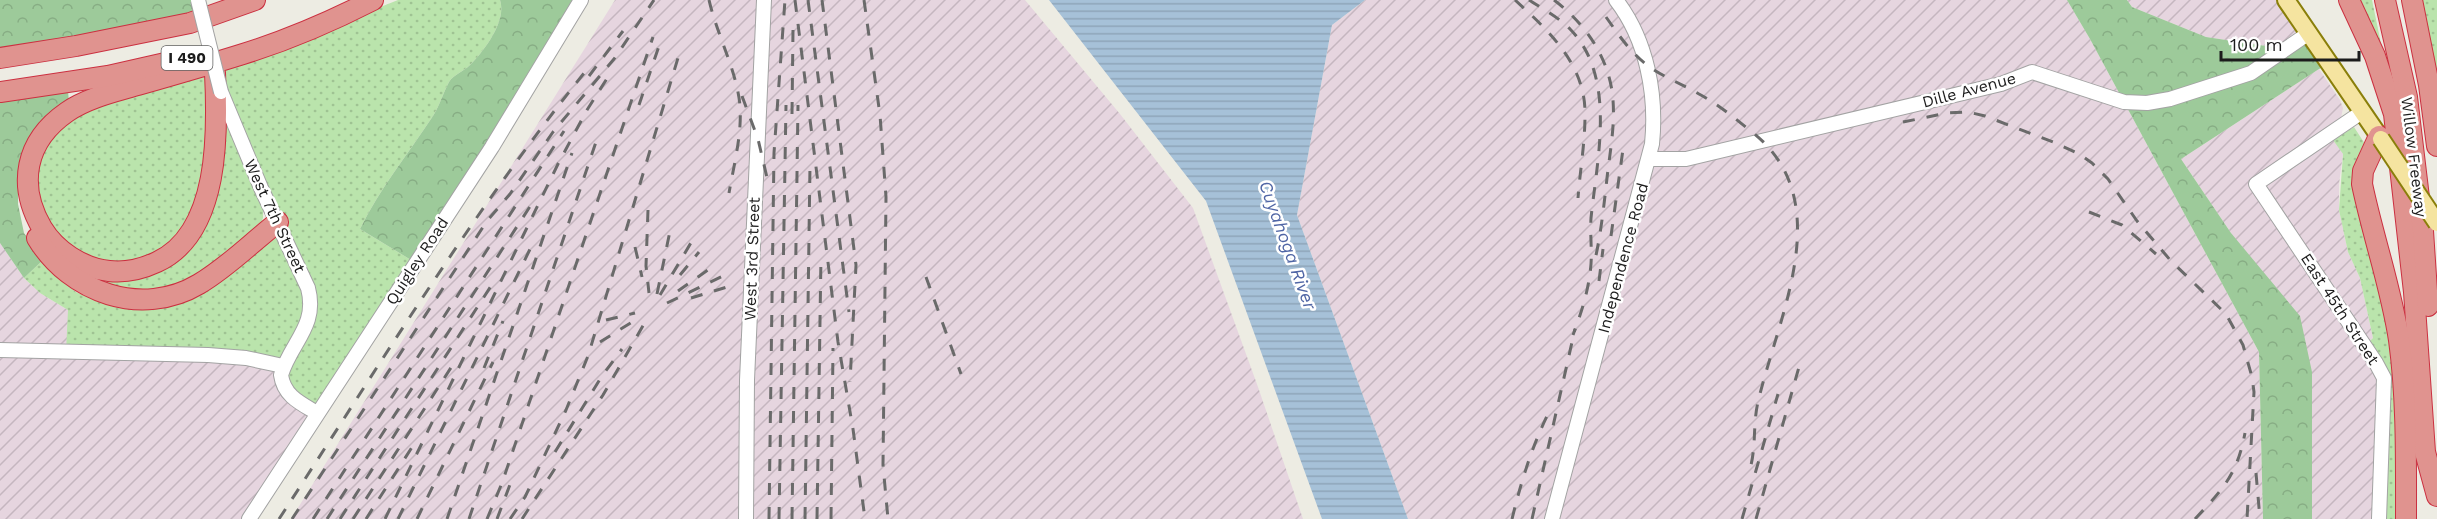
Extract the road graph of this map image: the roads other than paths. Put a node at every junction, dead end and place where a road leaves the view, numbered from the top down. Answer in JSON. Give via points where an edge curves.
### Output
{"nodes":[{"id":1,"x":198,"y":0,"type":"edge"},
{"id":2,"x":255,"y":0,"type":"edge"},
{"id":3,"x":368,"y":0,"type":"edge"},
{"id":4,"x":373,"y":0,"type":"edge"},
{"id":5,"x":581,"y":0,"type":"edge"},
{"id":6,"x":764,"y":0,"type":"edge"},
{"id":7,"x":1616,"y":0,"type":"edge"},
{"id":8,"x":2286,"y":0,"type":"edge"},
{"id":9,"x":2349,"y":0,"type":"edge"},
{"id":10,"x":2385,"y":0,"type":"edge"},
{"id":11,"x":2412,"y":0,"type":"edge"},
{"id":12,"x":2309,"y":33,"type":"junction"},
{"id":13,"x":0,"y":58,"type":"edge"},
{"id":14,"x":218,"y":86,"type":"junction"},
{"id":15,"x":0,"y":92,"type":"edge"},
{"id":16,"x":2362,"y":112,"type":"junction"},
{"id":17,"x":2380,"y":138,"type":"junction"},
{"id":18,"x":2437,"y":146,"type":"edge"},
{"id":19,"x":1650,"y":159,"type":"junction"},
{"id":20,"x":28,"y":197,"type":"junction"},
{"id":21,"x":278,"y":222,"type":"junction"},
{"id":22,"x":2437,"y":223,"type":"edge"},
{"id":23,"x":0,"y":350,"type":"edge"},
{"id":24,"x":283,"y":366,"type":"junction"},
{"id":25,"x":317,"y":413,"type":"junction"},
{"id":26,"x":2437,"y":460,"type":"edge"},
{"id":27,"x":2437,"y":496,"type":"edge"},
{"id":28,"x":249,"y":519,"type":"edge"},
{"id":29,"x":746,"y":519,"type":"edge"},
{"id":30,"x":1552,"y":519,"type":"edge"},
{"id":31,"x":2379,"y":519,"type":"edge"},
{"id":32,"x":2406,"y":519,"type":"edge"}],
"edges":[{"from":1,"to":14,"type":"street","name":"West 7th Street","bridge":true},
{"from":2,"to":13,"type":"highway","number":"I 490","via":[[190,23]]},
{"from":3,"to":15,"type":"highway","number":"I 490","via":[[192,57],[108,76]]},
{"from":4,"to":20,"type":"highway","via":[[348,15],[246,53],[111,93],[68,111],[43,136],[34,152]]},
{"from":5,"to":25,"type":"street","name":"Quigley Road","via":[[492,147]]},
{"from":6,"to":29,"type":"street","name":"West 3rd Street","via":[[747,380]]},
{"from":7,"to":19,"type":"street","name":"Independence Road","via":[[1639,42],[1651,84],[1654,124]]},
{"from":8,"to":12,"type":"main road"},
{"from":9,"to":27,"type":"highway","via":[[2375,56],[2394,114],[2414,292],[2425,452]]},
{"from":10,"to":26,"type":"highway","name":"Willow Freeway","via":[[2407,97],[2422,220]]},
{"from":11,"to":18,"type":"highway","name":"Willow Freeway"},
{"from":12,"to":16,"type":"main road"},
{"from":12,"to":19,"type":"street","name":"Dille Avenue","via":[[2251,73],[2170,99],[2124,102],[2032,72],[2001,84],[1686,159]]},
{"from":14,"to":20,"type":"highway","via":[[215,145],[204,203],[189,236],[164,259],[136,270],[120,271],[79,262],[45,233]]},
{"from":14,"to":21,"type":"street","name":"West 7th Street"},
{"from":16,"to":17,"type":"main road"},
{"from":16,"to":31,"type":"street","name":"East 45th Street","via":[[2256,184],[2384,378]]},
{"from":17,"to":22,"type":"main road","bridge":true},
{"from":17,"to":32,"type":"highway","via":[[2363,171],[2362,184],[2399,338]]},
{"from":19,"to":30,"type":"street","name":"Independence Road"},
{"from":20,"to":21,"type":"highway","via":[[37,238],[65,273],[105,294],[132,299],[168,297],[198,285]]},
{"from":21,"to":24,"type":"street","name":"West 7th Street","via":[[312,302],[306,325]]},
{"from":23,"to":24,"type":"street","via":[[208,355]]},
{"from":24,"to":25,"type":"street","via":[[282,385],[288,394]]},
{"from":25,"to":28,"type":"street","name":"Quigley Road"}]}
